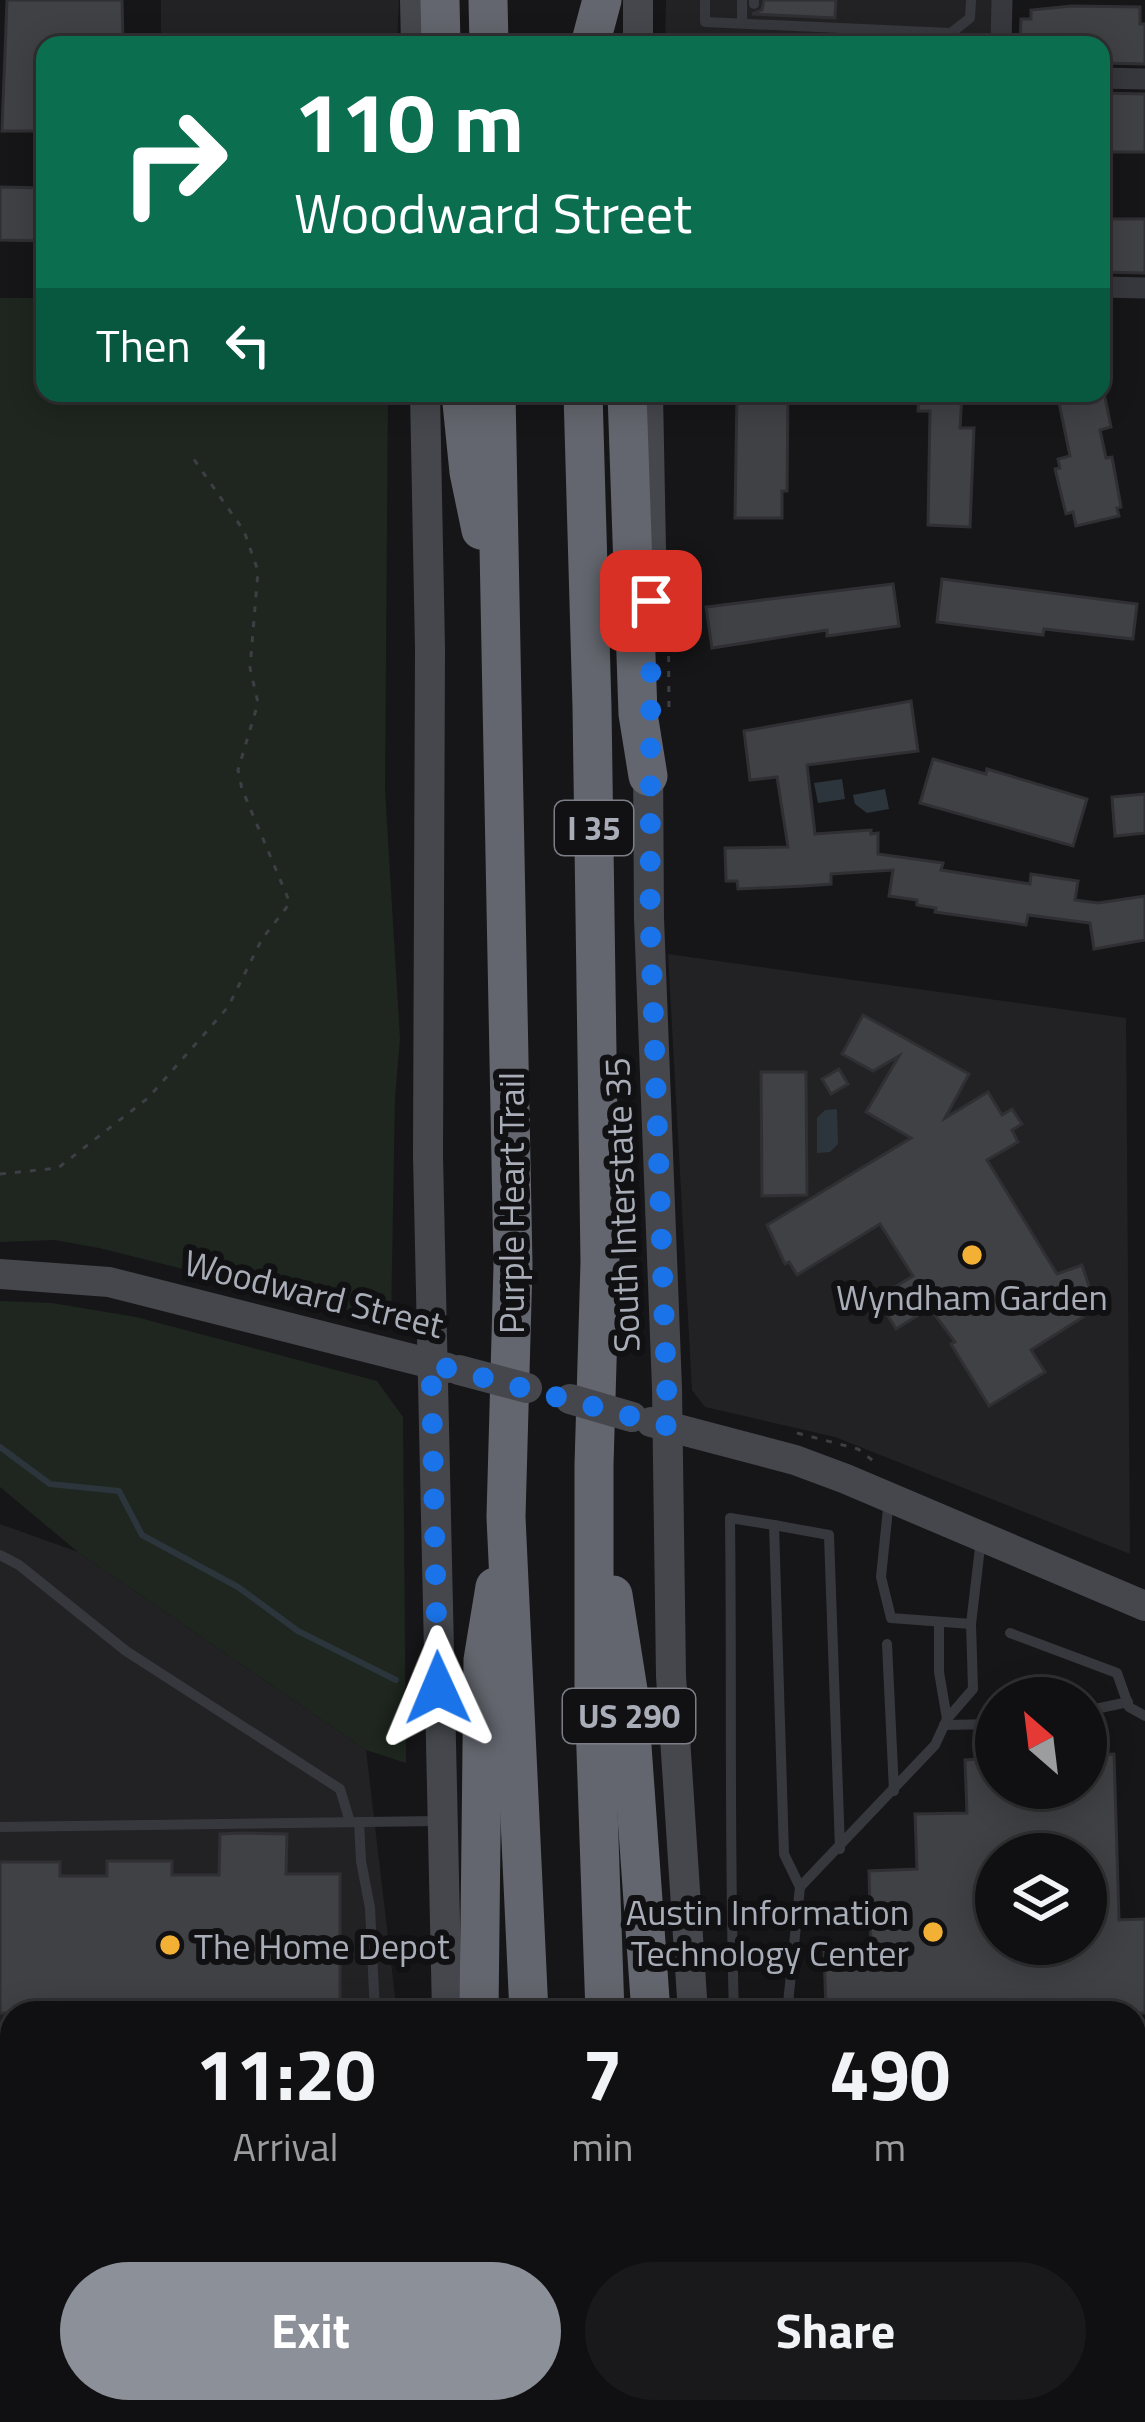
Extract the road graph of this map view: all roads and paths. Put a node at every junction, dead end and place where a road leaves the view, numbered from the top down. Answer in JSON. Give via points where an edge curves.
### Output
{"nodes":[{"id":1,"x":416,"y":0,"type":"edge"},
{"id":2,"x":440,"y":0,"type":"edge"},
{"id":3,"x":488,"y":0,"type":"edge"},
{"id":4,"x":573,"y":0,"type":"edge"},
{"id":5,"x":602,"y":0,"type":"edge"},
{"id":6,"x":617,"y":0,"type":"edge"},
{"id":7,"x":638,"y":0,"type":"edge"},
{"id":8,"x":705,"y":0,"type":"edge"},
{"id":9,"x":970,"y":0,"type":"edge"},
{"id":10,"x":1002,"y":0,"type":"edge"},
{"id":11,"x":750,"y":1,"type":"edge"},
{"id":12,"x":750,"y":23,"type":"junction"},
{"id":13,"x":416,"y":36,"type":"edge"},
{"id":14,"x":441,"y":36,"type":"edge"},
{"id":15,"x":489,"y":36,"type":"edge"},
{"id":16,"x":574,"y":36,"type":"edge"},
{"id":17,"x":592,"y":36,"type":"edge"},
{"id":18,"x":618,"y":36,"type":"edge"},
{"id":19,"x":638,"y":36,"type":"edge"},
{"id":20,"x":1001,"y":36,"type":"edge"},
{"id":21,"x":1110,"y":78,"type":"edge"},
{"id":22,"x":1145,"y":79,"type":"edge"},
{"id":23,"x":1110,"y":287,"type":"edge"},
{"id":24,"x":1145,"y":288,"type":"edge"},
{"id":25,"x":425,"y":402,"type":"edge"},
{"id":26,"x":462,"y":402,"type":"edge"},
{"id":27,"x":496,"y":402,"type":"edge"},
{"id":28,"x":583,"y":402,"type":"edge"},
{"id":29,"x":627,"y":402,"type":"edge"},
{"id":30,"x":648,"y":402,"type":"edge"},
{"id":31,"x":193,"y":458,"type":"dead end"},
{"id":32,"x":668,"y":575,"type":"dead end"},
{"id":33,"x":500,"y":632,"type":"junction"},
{"id":34,"x":669,"y":716,"type":"dead end"},
{"id":35,"x":648,"y":776,"type":"junction"},
{"id":36,"x":0,"y":1174,"type":"edge"},
{"id":37,"x":0,"y":1274,"type":"edge"},
{"id":38,"x":445,"y":1367,"type":"junction"},
{"id":39,"x":668,"y":1426,"type":"junction"},
{"id":40,"x":837,"y":1442,"type":"dead end"},
{"id":41,"x":868,"y":1455,"type":"dead end"},
{"id":42,"x":594,"y":1465,"type":"junction"},
{"id":43,"x":889,"y":1496,"type":"junction"},
{"id":44,"x":506,"y":1517,"type":"junction"},
{"id":45,"x":774,"y":1525,"type":"junction"},
{"id":46,"x":982,"y":1536,"type":"junction"},
{"id":47,"x":0,"y":1555,"type":"edge"},
{"id":48,"x":1145,"y":1606,"type":"edge"},
{"id":49,"x":939,"y":1623,"type":"junction"},
{"id":50,"x":971,"y":1624,"type":"junction"},
{"id":51,"x":1010,"y":1633,"type":"dead end"},
{"id":52,"x":886,"y":1644,"type":"dead end"},
{"id":53,"x":1128,"y":1702,"type":"junction"},
{"id":54,"x":1107,"y":1706,"type":"edge"},
{"id":55,"x":1145,"y":1716,"type":"edge"},
{"id":56,"x":946,"y":1722,"type":"junction"},
{"id":57,"x":975,"y":1723,"type":"edge"},
{"id":58,"x":894,"y":1791,"type":"junction"},
{"id":59,"x":441,"y":1821,"type":"junction"},
{"id":60,"x":354,"y":1822,"type":"junction"},
{"id":61,"x":0,"y":1827,"type":"edge"},
{"id":62,"x":840,"y":1850,"type":"junction"},
{"id":63,"x":800,"y":1887,"type":"junction"},
{"id":64,"x":374,"y":2001,"type":"edge"},
{"id":65,"x":447,"y":2001,"type":"edge"},
{"id":66,"x":479,"y":2001,"type":"edge"},
{"id":67,"x":528,"y":2001,"type":"edge"},
{"id":68,"x":605,"y":2001,"type":"edge"},
{"id":69,"x":650,"y":2001,"type":"edge"},
{"id":70,"x":692,"y":2001,"type":"edge"},
{"id":71,"x":734,"y":2001,"type":"edge"},
{"id":72,"x":788,"y":2001,"type":"edge"}],
"edges":[{"from":1,"to":13,"type":"main road"},
{"from":2,"to":14,"type":"highway"},
{"from":3,"to":15,"type":"highway"},
{"from":4,"to":16,"type":"highway"},
{"from":5,"to":17,"type":"highway"},
{"from":6,"to":18,"type":"highway"},
{"from":7,"to":19,"type":"main road"},
{"from":8,"to":12,"type":"lane","via":[[704,22]]},
{"from":9,"to":12,"type":"lane","via":[[970,18],[951,33]]},
{"from":10,"to":20,"type":"street"},
{"from":11,"to":12,"type":"lane"},
{"from":21,"to":22,"type":"street"},
{"from":23,"to":24,"type":"street"},
{"from":25,"to":38,"type":"main road"},
{"from":26,"to":33,"type":"highway"},
{"from":27,"to":33,"type":"highway","name":"Purple Heart Trail","number":"I 35"},
{"from":28,"to":42,"type":"highway","number":"I 35","via":[[600,1262]]},
{"from":29,"to":35,"type":"highway","via":[[638,715]]},
{"from":30,"to":35,"type":"main road","name":"South Interstate 35"},
{"from":31,"to":36,"type":"path","via":[[244,531],[258,572],[250,668],[258,703],[238,770],[290,903],[228,1007],[148,1098],[58,1168]]},
{"from":32,"to":34,"type":"path"},
{"from":33,"to":44,"type":"highway","name":"Purple Heart Trail","number":"I 35","via":[[513,1265]]},
{"from":35,"to":39,"type":"main road","name":"South Interstate 35"},
{"from":37,"to":38,"type":"main road","name":"Woodward Street","via":[[109,1282]]},
{"from":38,"to":39,"type":"main road","name":"Woodward Street","bridge":true},
{"from":38,"to":59,"type":"main road"},
{"from":39,"to":43,"type":"main road","name":"Woodward Street"},
{"from":39,"to":70,"type":"main road","name":"South Interstate 35","via":[[671,1676]]},
{"from":40,"to":41,"type":"path"},
{"from":42,"to":68,"type":"highway","number":"I 35"},
{"from":42,"to":69,"type":"highway","number":"US 290","via":[[628,1690]]},
{"from":43,"to":46,"type":"main road","name":"Woodward Street"},
{"from":43,"to":49,"type":"lane","via":[[881,1576],[891,1618]]},
{"from":44,"to":66,"type":"highway","via":[[482,1660]]},
{"from":44,"to":67,"type":"highway","name":"Purple Heart Trail","number":"I 35"},
{"from":45,"to":62,"type":"lane","via":[[829,1535]]},
{"from":45,"to":63,"type":"lane","via":[[784,1854]]},
{"from":45,"to":71,"type":"lane","via":[[730,1518]]},
{"from":46,"to":48,"type":"main road","name":"Woodward Street"},
{"from":46,"to":50,"type":"lane"},
{"from":47,"to":60,"type":"lane","via":[[126,1652],[340,1789]]},
{"from":49,"to":50,"type":"lane"},
{"from":49,"to":56,"type":"lane"},
{"from":50,"to":56,"type":"lane","via":[[973,1689]]},
{"from":51,"to":53,"type":"lane","via":[[1117,1673]]},
{"from":52,"to":58,"type":"lane"},
{"from":53,"to":54,"type":"lane"},
{"from":53,"to":55,"type":"lane"},
{"from":56,"to":57,"type":"lane"},
{"from":56,"to":58,"type":"lane"},
{"from":58,"to":62,"type":"lane"},
{"from":59,"to":60,"type":"lane"},
{"from":59,"to":65,"type":"main road"},
{"from":60,"to":61,"type":"lane"},
{"from":60,"to":64,"type":"lane","via":[[370,1908]]},
{"from":62,"to":63,"type":"lane"},
{"from":63,"to":72,"type":"lane"}]}
